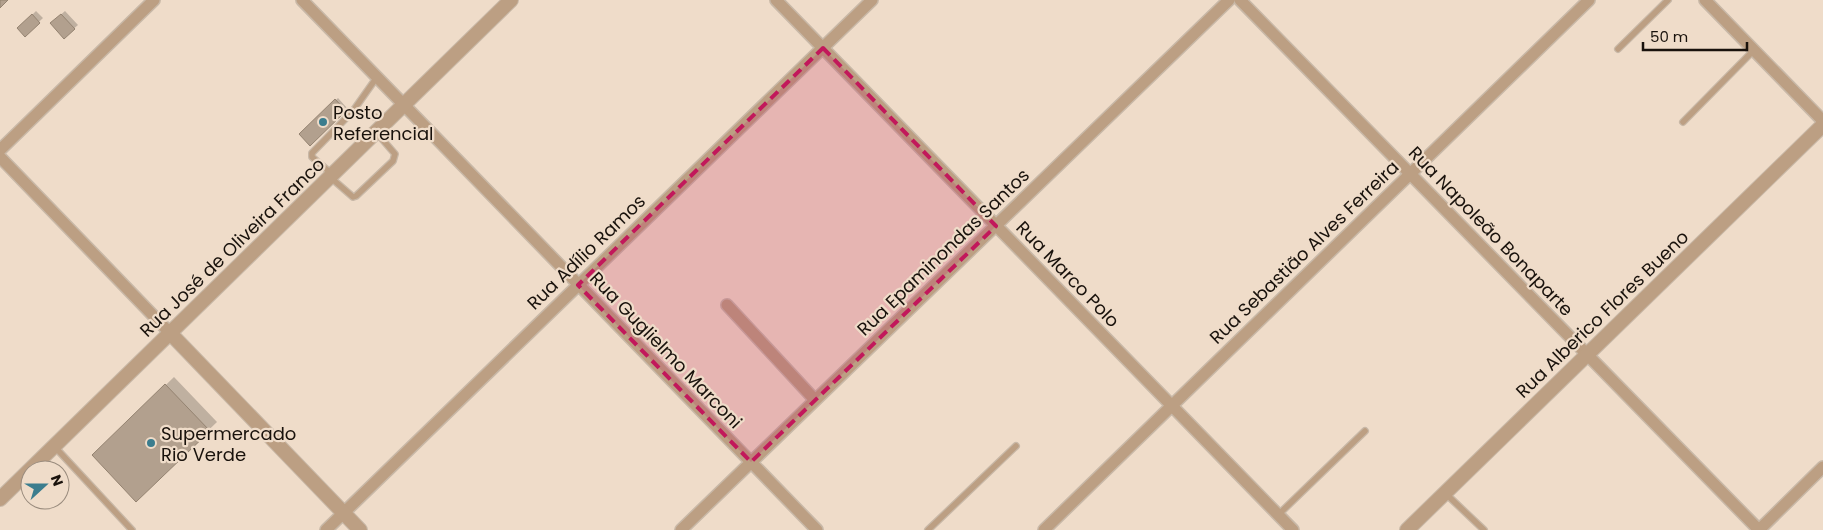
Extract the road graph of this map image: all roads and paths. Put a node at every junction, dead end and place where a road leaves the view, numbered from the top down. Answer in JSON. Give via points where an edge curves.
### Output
{"nodes":[{"id":1,"x":154,"y":0,"type":"edge"},
{"id":2,"x":302,"y":0,"type":"edge"},
{"id":3,"x":511,"y":0,"type":"edge"},
{"id":4,"x":776,"y":0,"type":"edge"},
{"id":5,"x":872,"y":0,"type":"edge"},
{"id":6,"x":1229,"y":0,"type":"edge"},
{"id":7,"x":1240,"y":0,"type":"edge"},
{"id":8,"x":1589,"y":0,"type":"edge"},
{"id":9,"x":1668,"y":0,"type":"edge"},
{"id":10,"x":1705,"y":0,"type":"edge"},
{"id":11,"x":822,"y":48,"type":"junction"},
{"id":12,"x":1618,"y":49,"type":"dead end"},
{"id":13,"x":1754,"y":50,"type":"junction"},
{"id":14,"x":377,"y":77,"type":"junction"},
{"id":15,"x":404,"y":105,"type":"junction"},
{"id":16,"x":353,"y":111,"type":"junction"},
{"id":17,"x":389,"y":120,"type":"junction"},
{"id":18,"x":1683,"y":122,"type":"dead end"},
{"id":19,"x":1823,"y":123,"type":"edge"},
{"id":20,"x":376,"y":132,"type":"junction"},
{"id":21,"x":0,"y":150,"type":"edge"},
{"id":22,"x":0,"y":157,"type":"edge"},
{"id":23,"x":1410,"y":174,"type":"junction"},
{"id":24,"x":331,"y":176,"type":"junction"},
{"id":25,"x":996,"y":226,"type":"junction"},
{"id":26,"x":578,"y":284,"type":"junction"},
{"id":27,"x":727,"y":305,"type":"dead end"},
{"id":28,"x":170,"y":333,"type":"junction"},
{"id":29,"x":1587,"y":354,"type":"junction"},
{"id":30,"x":815,"y":400,"type":"junction"},
{"id":31,"x":1172,"y":406,"type":"junction"},
{"id":32,"x":1365,"y":431,"type":"dead end"},
{"id":33,"x":54,"y":446,"type":"junction"},
{"id":34,"x":1016,"y":446,"type":"dead end"},
{"id":35,"x":751,"y":462,"type":"junction"},
{"id":36,"x":1823,"y":467,"type":"edge"},
{"id":37,"x":1445,"y":493,"type":"junction"},
{"id":38,"x":0,"y":499,"type":"edge"},
{"id":39,"x":344,"y":513,"type":"junction"},
{"id":40,"x":1278,"y":515,"type":"junction"},
{"id":41,"x":132,"y":530,"type":"edge"},
{"id":42,"x":326,"y":530,"type":"edge"},
{"id":43,"x":360,"y":530,"type":"edge"},
{"id":44,"x":681,"y":530,"type":"edge"},
{"id":45,"x":817,"y":530,"type":"edge"},
{"id":46,"x":928,"y":530,"type":"edge"},
{"id":47,"x":1044,"y":530,"type":"edge"},
{"id":48,"x":1293,"y":530,"type":"edge"},
{"id":49,"x":1407,"y":530,"type":"edge"},
{"id":50,"x":1484,"y":530,"type":"edge"},
{"id":51,"x":1759,"y":530,"type":"edge"}],
"edges":[{"from":1,"to":21,"type":"street"},
{"from":2,"to":14,"type":"street","name":"Rua Guglielmo Marconi"},
{"from":3,"to":15,"type":"street","name":"Rua José de Oliveira Franco"},
{"from":4,"to":11,"type":"street","name":"Rua Marco Polo"},
{"from":5,"to":11,"type":"street","name":"Rua Adílio Ramos"},
{"from":6,"to":25,"type":"street","name":"Rua Epaminondas Santos"},
{"from":7,"to":23,"type":"street","name":"Rua Napoleão Bonaparte"},
{"from":8,"to":23,"type":"street","name":"Rua Sebastião Alves Ferreira"},
{"from":9,"to":12,"type":"lane"},
{"from":10,"to":13,"type":"street"},
{"from":11,"to":25,"type":"street","name":"Rua Marco Polo"},
{"from":11,"to":26,"type":"street","name":"Rua Adílio Ramos"},
{"from":13,"to":18,"type":"lane"},
{"from":13,"to":19,"type":"street"},
{"from":14,"to":15,"type":"street","name":"Rua Guglielmo Marconi"},
{"from":14,"to":16,"type":"lane"},
{"from":15,"to":17,"type":"street","name":"Rua José de Oliveira Franco"},
{"from":15,"to":26,"type":"street","name":"Rua Guglielmo Marconi"},
{"from":16,"to":17,"type":"lane"},
{"from":16,"to":24,"type":"lane","via":[[312,154]]},
{"from":17,"to":20,"type":"street","name":"Rua José de Oliveira Franco"},
{"from":19,"to":29,"type":"street","name":"Rua Alberico Flores Bueno"},
{"from":20,"to":24,"type":"street","name":"Rua José de Oliveira Franco"},
{"from":20,"to":24,"type":"lane","via":[[395,154],[393,161],[353,197]]},
{"from":22,"to":28,"type":"street"},
{"from":23,"to":29,"type":"street","name":"Rua Napoleão Bonaparte"},
{"from":23,"to":31,"type":"street","name":"Rua Sebastião Alves Ferreira"},
{"from":24,"to":28,"type":"street","name":"Rua José de Oliveira Franco"},
{"from":25,"to":30,"type":"street","name":"Rua Epaminondas Santos"},
{"from":25,"to":31,"type":"street","name":"Rua Marco Polo"},
{"from":26,"to":35,"type":"street","name":"Rua Guglielmo Marconi"},
{"from":26,"to":39,"type":"street","name":"Rua Adílio Ramos"},
{"from":27,"to":30,"type":"street"},
{"from":28,"to":33,"type":"street","name":"Rua José de Oliveira Franco"},
{"from":28,"to":39,"type":"street"},
{"from":29,"to":37,"type":"street","name":"Rua Alberico Flores Bueno"},
{"from":29,"to":51,"type":"street","name":"Rua Napoleão Bonaparte"},
{"from":30,"to":35,"type":"street","name":"Rua Epaminondas Santos"},
{"from":31,"to":40,"type":"street","name":"Rua Marco Polo"},
{"from":31,"to":47,"type":"street","name":"Rua Sebastião Alves Ferreira"},
{"from":32,"to":40,"type":"lane"},
{"from":33,"to":38,"type":"street","name":"Rua José de Oliveira Franco"},
{"from":33,"to":41,"type":"lane"},
{"from":34,"to":46,"type":"lane"},
{"from":35,"to":44,"type":"street","name":"Rua Epaminondas Santos"},
{"from":35,"to":45,"type":"street","name":"Rua Guglielmo Marconi"},
{"from":36,"to":51,"type":"street"},
{"from":37,"to":49,"type":"street","name":"Rua Alberico Flores Bueno"},
{"from":37,"to":50,"type":"lane"},
{"from":39,"to":42,"type":"street","name":"Rua Adílio Ramos"},
{"from":39,"to":43,"type":"street"},
{"from":40,"to":48,"type":"street","name":"Rua Marco Polo"}]}
